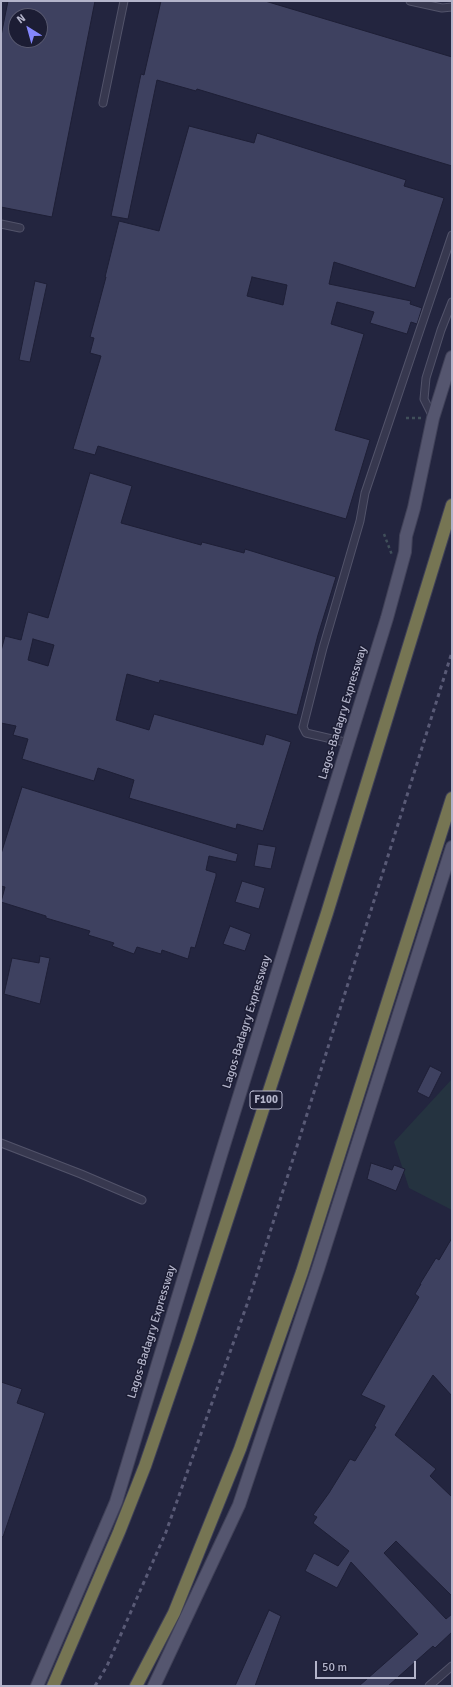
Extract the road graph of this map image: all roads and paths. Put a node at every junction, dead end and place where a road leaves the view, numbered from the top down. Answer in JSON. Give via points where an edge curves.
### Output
{"nodes":[{"id":1,"x":124,"y":1,"type":"edge"},
{"id":2,"x":410,"y":1,"type":"edge"},
{"id":3,"x":452,"y":7,"type":"edge"},
{"id":4,"x":103,"y":102,"type":"dead end"},
{"id":5,"x":1,"y":224,"type":"edge"},
{"id":6,"x":20,"y":228,"type":"dead end"},
{"id":7,"x":452,"y":235,"type":"edge"},
{"id":8,"x":452,"y":302,"type":"edge"},
{"id":9,"x":452,"y":357,"type":"edge"},
{"id":10,"x":433,"y":418,"type":"junction"},
{"id":11,"x":452,"y":505,"type":"edge"},
{"id":12,"x":349,"y":743,"type":"junction"},
{"id":13,"x":452,"y":798,"type":"edge"},
{"id":14,"x":452,"y":847,"type":"edge"},
{"id":15,"x":1,"y":1143,"type":"edge"},
{"id":16,"x":142,"y":1200,"type":"dead end"},
{"id":17,"x":452,"y":1666,"type":"edge"},
{"id":18,"x":37,"y":1686,"type":"edge"},
{"id":19,"x":52,"y":1686,"type":"edge"},
{"id":20,"x":136,"y":1686,"type":"edge"},
{"id":21,"x":154,"y":1686,"type":"edge"},
{"id":22,"x":429,"y":1686,"type":"edge"}],
"edges":[{"from":1,"to":4,"type":"lane"},
{"from":2,"to":3,"type":"lane","via":[[442,8]]},
{"from":5,"to":6,"type":"lane"},
{"from":7,"to":12,"type":"lane","via":[[365,493],[360,521],[322,648],[303,727],[306,733]]},
{"from":8,"to":10,"type":"lane","via":[[426,378],[424,400]]},
{"from":9,"to":10,"type":"main road","name":"Lagos-Badagry Expressway"},
{"from":10,"to":12,"type":"main road","name":"Lagos-Badagry Expressway","via":[[406,536],[405,552]]},
{"from":11,"to":19,"type":"highway","number":"F100","via":[[327,913],[188,1340],[145,1466]]},
{"from":12,"to":18,"type":"main road","name":"Lagos-Badagry Expressway","via":[[116,1502]]},
{"from":13,"to":20,"type":"highway","via":[[302,1272],[245,1434],[174,1613]]},
{"from":14,"to":21,"type":"main road","via":[[315,1277],[239,1504]]},
{"from":15,"to":16,"type":"lane"},
{"from":17,"to":22,"type":"lane"}]}
